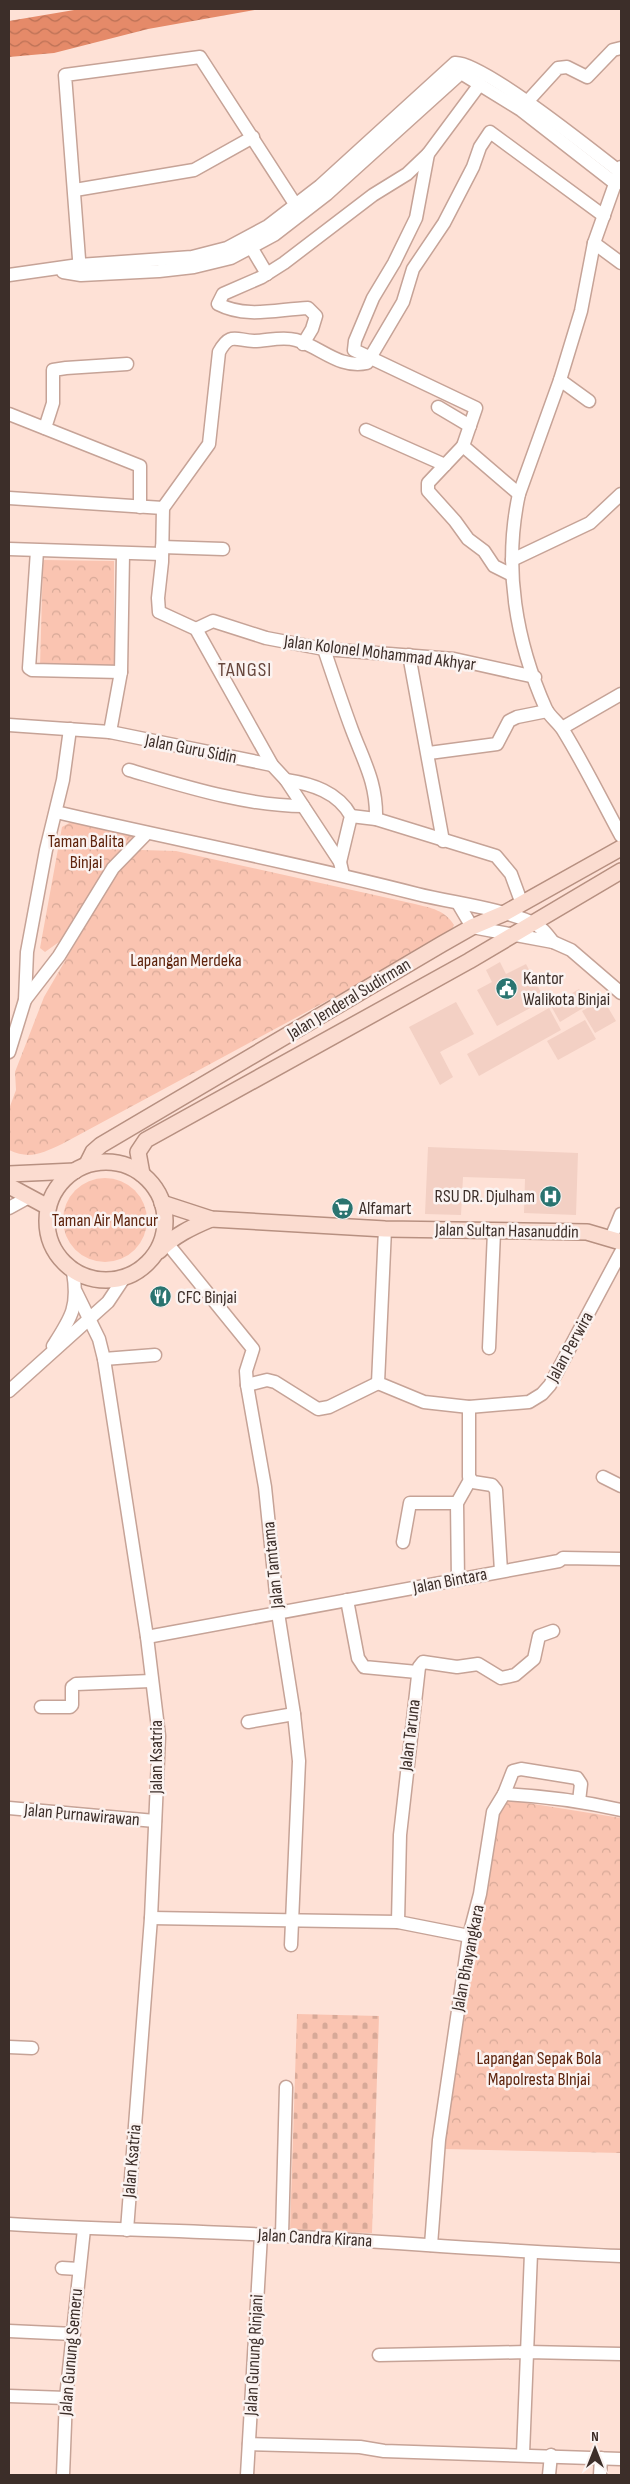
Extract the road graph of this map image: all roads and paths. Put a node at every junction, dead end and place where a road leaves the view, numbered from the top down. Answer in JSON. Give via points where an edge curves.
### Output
{"nodes":[{"id":1,"x":621,"y":48,"type":"edge"},
{"id":2,"x":461,"y":67,"type":"junction"},
{"id":3,"x":480,"y":84,"type":"junction"},
{"id":4,"x":527,"y":102,"type":"junction"},
{"id":5,"x":253,"y":137,"type":"junction"},
{"id":6,"x":428,"y":154,"type":"junction"},
{"id":7,"x":619,"y":174,"type":"edge"},
{"id":8,"x":75,"y":190,"type":"junction"},
{"id":9,"x":300,"y":207,"type":"junction"},
{"id":10,"x":604,"y":216,"type":"junction"},
{"id":11,"x":594,"y":243,"type":"junction"},
{"id":12,"x":252,"y":247,"type":"junction"},
{"id":13,"x":621,"y":263,"type":"edge"},
{"id":14,"x":80,"y":270,"type":"junction"},
{"id":15,"x":267,"y":274,"type":"junction"},
{"id":16,"x":9,"y":275,"type":"edge"},
{"id":17,"x":303,"y":344,"type":"junction"},
{"id":18,"x":370,"y":358,"type":"junction"},
{"id":19,"x":127,"y":364,"type":"dead end"},
{"id":20,"x":560,"y":380,"type":"junction"},
{"id":21,"x":589,"y":401,"type":"dead end"},
{"id":22,"x":438,"y":407,"type":"dead end"},
{"id":23,"x":9,"y":414,"type":"edge"},
{"id":24,"x":470,"y":426,"type":"junction"},
{"id":25,"x":45,"y":428,"type":"junction"},
{"id":26,"x":366,"y":430,"type":"dead end"},
{"id":27,"x":463,"y":446,"type":"junction"},
{"id":28,"x":445,"y":465,"type":"junction"},
{"id":29,"x":519,"y":494,"type":"junction"},
{"id":30,"x":621,"y":494,"type":"edge"},
{"id":31,"x":9,"y":498,"type":"edge"},
{"id":32,"x":140,"y":507,"type":"junction"},
{"id":33,"x":163,"y":508,"type":"junction"},
{"id":34,"x":9,"y":548,"type":"edge"},
{"id":35,"x":223,"y":549,"type":"dead end"},
{"id":36,"x":37,"y":551,"type":"junction"},
{"id":37,"x":162,"y":551,"type":"junction"},
{"id":38,"x":123,"y":554,"type":"junction"},
{"id":39,"x":512,"y":560,"type":"junction"},
{"id":40,"x":512,"y":575,"type":"junction"},
{"id":41,"x":196,"y":628,"type":"junction"},
{"id":42,"x":324,"y":649,"type":"junction"},
{"id":43,"x":409,"y":656,"type":"junction"},
{"id":44,"x":120,"y":672,"type":"junction"},
{"id":45,"x":534,"y":677,"type":"junction"},
{"id":46,"x":621,"y":694,"type":"edge"},
{"id":47,"x":547,"y":711,"type":"junction"},
{"id":48,"x":9,"y":725,"type":"edge"},
{"id":49,"x":562,"y":728,"type":"junction"},
{"id":50,"x":70,"y":729,"type":"junction"},
{"id":51,"x":110,"y":732,"type":"junction"},
{"id":52,"x":429,"y":753,"type":"junction"},
{"id":53,"x":272,"y":765,"type":"junction"},
{"id":54,"x":129,"y":770,"type":"dead end"},
{"id":55,"x":286,"y":780,"type":"junction"},
{"id":56,"x":303,"y":806,"type":"junction"},
{"id":57,"x":56,"y":812,"type":"junction"},
{"id":58,"x":351,"y":816,"type":"junction"},
{"id":59,"x":376,"y":818,"type":"junction"},
{"id":60,"x":147,"y":833,"type":"junction"},
{"id":61,"x":621,"y":836,"type":"edge"},
{"id":62,"x":443,"y":841,"type":"junction"},
{"id":63,"x":621,"y":848,"type":"edge"},
{"id":64,"x":340,"y":862,"type":"junction"},
{"id":65,"x":621,"y":871,"type":"edge"},
{"id":66,"x":343,"y":875,"type":"junction"},
{"id":67,"x":522,"y":904,"type":"junction"},
{"id":68,"x":459,"y":905,"type":"junction"},
{"id":69,"x":504,"y":913,"type":"junction"},
{"id":70,"x":533,"y":922,"type":"junction"},
{"id":71,"x":472,"y":927,"type":"junction"},
{"id":72,"x":510,"y":936,"type":"junction"},
{"id":73,"x":553,"y":942,"type":"junction"},
{"id":74,"x":371,"y":986,"type":"junction"},
{"id":75,"x":621,"y":993,"type":"edge"},
{"id":76,"x":25,"y":1000,"type":"junction"},
{"id":77,"x":383,"y":1008,"type":"junction"},
{"id":78,"x":9,"y":1052,"type":"edge"},
{"id":79,"x":81,"y":1167,"type":"junction"},
{"id":80,"x":9,"y":1174,"type":"edge"},
{"id":81,"x":142,"y":1174,"type":"junction"},
{"id":82,"x":9,"y":1186,"type":"edge"},
{"id":83,"x":29,"y":1197,"type":"junction"},
{"id":84,"x":162,"y":1203,"type":"junction"},
{"id":85,"x":48,"y":1207,"type":"junction"},
{"id":86,"x":9,"y":1208,"type":"edge"},
{"id":87,"x":621,"y":1214,"type":"edge"},
{"id":88,"x":211,"y":1219,"type":"junction"},
{"id":89,"x":385,"y":1229,"type":"junction"},
{"id":90,"x":494,"y":1232,"type":"junction"},
{"id":91,"x":616,"y":1240,"type":"edge"},
{"id":92,"x":167,"y":1243,"type":"junction"},
{"id":93,"x":621,"y":1252,"type":"edge"},
{"id":94,"x":152,"y":1258,"type":"junction"},
{"id":95,"x":73,"y":1272,"type":"junction"},
{"id":96,"x":124,"y":1278,"type":"junction"},
{"id":97,"x":76,"y":1292,"type":"junction"},
{"id":98,"x":91,"y":1319,"type":"junction"},
{"id":99,"x":489,"y":1348,"type":"dead end"},
{"id":100,"x":154,"y":1355,"type":"dead end"},
{"id":101,"x":46,"y":1357,"type":"junction"},
{"id":102,"x":104,"y":1359,"type":"junction"},
{"id":103,"x":378,"y":1383,"type":"junction"},
{"id":104,"x":247,"y":1385,"type":"junction"},
{"id":105,"x":9,"y":1392,"type":"edge"},
{"id":106,"x":469,"y":1407,"type":"junction"},
{"id":107,"x":603,"y":1477,"type":"dead end"},
{"id":108,"x":470,"y":1480,"type":"junction"},
{"id":109,"x":621,"y":1486,"type":"edge"},
{"id":110,"x":457,"y":1503,"type":"junction"},
{"id":111,"x":403,"y":1542,"type":"dead end"},
{"id":112,"x":621,"y":1559,"type":"edge"},
{"id":113,"x":501,"y":1572,"type":"junction"},
{"id":114,"x":458,"y":1580,"type":"junction"},
{"id":115,"x":347,"y":1600,"type":"junction"},
{"id":116,"x":278,"y":1613,"type":"junction"},
{"id":117,"x":553,"y":1631,"type":"dead end"},
{"id":118,"x":147,"y":1637,"type":"junction"},
{"id":119,"x":417,"y":1672,"type":"junction"},
{"id":120,"x":151,"y":1681,"type":"junction"},
{"id":121,"x":41,"y":1707,"type":"dead end"},
{"id":122,"x":294,"y":1714,"type":"junction"},
{"id":123,"x":248,"y":1722,"type":"dead end"},
{"id":124,"x":504,"y":1794,"type":"junction"},
{"id":125,"x":579,"y":1801,"type":"junction"},
{"id":126,"x":9,"y":1808,"type":"edge"},
{"id":127,"x":621,"y":1810,"type":"edge"},
{"id":128,"x":155,"y":1821,"type":"junction"},
{"id":129,"x":151,"y":1918,"type":"junction"},
{"id":130,"x":292,"y":1919,"type":"junction"},
{"id":131,"x":398,"y":1922,"type":"junction"},
{"id":132,"x":469,"y":1936,"type":"junction"},
{"id":133,"x":291,"y":1945,"type":"dead end"},
{"id":134,"x":9,"y":2047,"type":"edge"},
{"id":135,"x":32,"y":2048,"type":"dead end"},
{"id":136,"x":286,"y":2087,"type":"dead end"},
{"id":137,"x":9,"y":2224,"type":"edge"},
{"id":138,"x":84,"y":2229,"type":"junction"},
{"id":139,"x":127,"y":2230,"type":"junction"},
{"id":140,"x":261,"y":2235,"type":"junction"},
{"id":141,"x":282,"y":2235,"type":"junction"},
{"id":142,"x":431,"y":2245,"type":"junction"},
{"id":143,"x":531,"y":2252,"type":"junction"},
{"id":144,"x":621,"y":2256,"type":"edge"},
{"id":145,"x":62,"y":2268,"type":"dead end"},
{"id":146,"x":79,"y":2269,"type":"junction"},
{"id":147,"x":9,"y":2332,"type":"edge"},
{"id":148,"x":74,"y":2334,"type":"junction"},
{"id":149,"x":527,"y":2352,"type":"junction"},
{"id":150,"x":621,"y":2354,"type":"edge"},
{"id":151,"x":380,"y":2355,"type":"dead end"},
{"id":152,"x":9,"y":2396,"type":"edge"},
{"id":153,"x":66,"y":2398,"type":"junction"},
{"id":154,"x":249,"y":2444,"type":"junction"},
{"id":155,"x":523,"y":2454,"type":"junction"},
{"id":156,"x":551,"y":2455,"type":"junction"},
{"id":157,"x":601,"y":2458,"type":"junction"},
{"id":158,"x":621,"y":2459,"type":"edge"},
{"id":159,"x":63,"y":2475,"type":"edge"},
{"id":160,"x":246,"y":2475,"type":"edge"},
{"id":161,"x":549,"y":2475,"type":"edge"},
{"id":162,"x":600,"y":2475,"type":"edge"}],
"edges":[{"from":1,"to":4,"type":"street","via":[[613,50],[587,77],[566,66],[558,68]]},
{"from":2,"to":3,"type":"street"},
{"from":2,"to":4,"type":"street","via":[[469,65]]},
{"from":2,"to":9,"type":"street","via":[[327,194]]},
{"from":3,"to":6,"type":"street"},
{"from":3,"to":7,"type":"street"},
{"from":4,"to":7,"type":"street"},
{"from":5,"to":8,"type":"street","via":[[194,170]]},
{"from":5,"to":8,"type":"street","via":[[200,57],[65,76]]},
{"from":5,"to":9,"type":"street"},
{"from":6,"to":15,"type":"street","via":[[407,174],[373,195]]},
{"from":6,"to":18,"type":"street","via":[[416,218],[355,341],[354,350]]},
{"from":7,"to":10,"type":"street"},
{"from":8,"to":14,"type":"street"},
{"from":9,"to":12,"type":"street","via":[[274,235]]},
{"from":9,"to":14,"type":"street","via":[[227,248],[192,257]]},
{"from":10,"to":11,"type":"street"},
{"from":10,"to":18,"type":"street","via":[[490,132],[444,223],[413,269],[403,302]]},
{"from":11,"to":13,"type":"street"},
{"from":11,"to":20,"type":"street","via":[[581,312]]},
{"from":12,"to":14,"type":"street","via":[[231,258],[194,268]]},
{"from":12,"to":15,"type":"street"},
{"from":14,"to":16,"type":"street"},
{"from":15,"to":17,"type":"street","via":[[226,291],[218,304],[228,309],[253,312],[308,308],[316,316]]},
{"from":17,"to":18,"type":"street","via":[[352,365],[367,363]]},
{"from":17,"to":33,"type":"street","via":[[295,340],[252,341],[241,338],[231,338],[224,343],[215,376],[209,444]]},
{"from":18,"to":24,"type":"street","via":[[476,408]]},
{"from":19,"to":25,"type":"street","via":[[53,370],[53,403]]},
{"from":20,"to":21,"type":"street"},
{"from":20,"to":29,"type":"street"},
{"from":22,"to":24,"type":"street"},
{"from":23,"to":25,"type":"street"},
{"from":24,"to":27,"type":"street"},
{"from":25,"to":32,"type":"street","via":[[140,466]]},
{"from":26,"to":28,"type":"street"},
{"from":27,"to":28,"type":"street"},
{"from":27,"to":29,"type":"street"},
{"from":28,"to":40,"type":"street","via":[[428,483],[428,491],[494,566]]},
{"from":29,"to":39,"type":"street"},
{"from":30,"to":39,"type":"street","via":[[590,523]]},
{"from":31,"to":32,"type":"street"},
{"from":32,"to":33,"type":"street"},
{"from":33,"to":37,"type":"street"},
{"from":34,"to":36,"type":"street"},
{"from":35,"to":37,"type":"street"},
{"from":36,"to":38,"type":"street"},
{"from":36,"to":44,"type":"street","via":[[30,668]]},
{"from":37,"to":38,"type":"street"},
{"from":37,"to":41,"type":"street","via":[[159,612]]},
{"from":38,"to":44,"type":"street"},
{"from":39,"to":40,"type":"street"},
{"from":40,"to":45,"type":"street","via":[[521,639]]},
{"from":41,"to":42,"type":"street","name":"Jalan Kolonel Mohammad Akhyar","via":[[213,621],[266,638]]},
{"from":41,"to":53,"type":"street"},
{"from":42,"to":43,"type":"street","name":"Jalan Kolonel Mohammad Akhyar"},
{"from":42,"to":59,"type":"street","via":[[369,768]]},
{"from":43,"to":45,"type":"street","name":"Jalan Kolonel Mohammad Akhyar","via":[[454,659]]},
{"from":43,"to":52,"type":"street"},
{"from":44,"to":51,"type":"street"},
{"from":45,"to":47,"type":"street"},
{"from":46,"to":49,"type":"street"},
{"from":47,"to":49,"type":"street"},
{"from":47,"to":52,"type":"street","via":[[509,721],[497,744]]},
{"from":48,"to":50,"type":"street","name":"Jalan Guru Sidin"},
{"from":49,"to":61,"type":"street"},
{"from":50,"to":51,"type":"street","name":"Jalan Guru Sidin"},
{"from":50,"to":57,"type":"street"},
{"from":51,"to":53,"type":"street","name":"Jalan Guru Sidin"},
{"from":52,"to":62,"type":"street"},
{"from":53,"to":55,"type":"street"},
{"from":54,"to":56,"type":"street","via":[[188,787],[280,806]]},
{"from":55,"to":56,"type":"street"},
{"from":55,"to":58,"type":"street","via":[[329,792],[344,803]]},
{"from":56,"to":64,"type":"street"},
{"from":57,"to":60,"type":"street"},
{"from":57,"to":76,"type":"street","via":[[27,952]]},
{"from":58,"to":59,"type":"street"},
{"from":58,"to":64,"type":"street"},
{"from":59,"to":62,"type":"street"},
{"from":60,"to":66,"type":"street"},
{"from":60,"to":76,"type":"street","via":[[113,868],[59,956]]},
{"from":62,"to":67,"type":"street","via":[[496,856],[511,874]]},
{"from":63,"to":67,"type":"main road","name":"Jalan Jenderal Sudirman"},
{"from":64,"to":66,"type":"street"},
{"from":65,"to":70,"type":"main road","name":"Jalan Jenderal Sudirman"},
{"from":66,"to":68,"type":"street"},
{"from":67,"to":69,"type":"main road","name":"Jalan Jenderal Sudirman"},
{"from":68,"to":69,"type":"street"},
{"from":68,"to":71,"type":"street"},
{"from":69,"to":70,"type":"street"},
{"from":69,"to":71,"type":"main road","name":"Jalan Jenderal Sudirman"},
{"from":70,"to":72,"type":"main road","name":"Jalan Jenderal Sudirman"},
{"from":70,"to":73,"type":"street"},
{"from":71,"to":72,"type":"street"},
{"from":71,"to":74,"type":"main road","name":"Jalan Jenderal Sudirman"},
{"from":72,"to":73,"type":"street"},
{"from":72,"to":77,"type":"main road","name":"Jalan Jenderal Sudirman"},
{"from":73,"to":75,"type":"street","via":[[571,950]]},
{"from":74,"to":77,"type":"main road"},
{"from":74,"to":79,"type":"main road","name":"Jalan Jenderal Sudirman","via":[[101,1145]]},
{"from":76,"to":78,"type":"street"},
{"from":77,"to":81,"type":"main road","name":"Jalan Jenderal Sudirman","via":[[146,1140],[138,1152]]},
{"from":79,"to":80,"type":"main road"},
{"from":79,"to":81,"type":"main road","via":[[102,1162],[121,1164]]},
{"from":79,"to":85,"type":"main road","via":[[58,1186]]},
{"from":81,"to":84,"type":"main road","via":[[157,1191]]},
{"from":82,"to":83,"type":"main road"},
{"from":83,"to":85,"type":"main road"},
{"from":83,"to":86,"type":"street"},
{"from":84,"to":88,"type":"main road","name":"Jalan Sultan Hasanuddin"},
{"from":84,"to":94,"type":"main road","via":[[165,1214],[163,1238]]},
{"from":85,"to":95,"type":"main road","via":[[46,1221],[50,1242],[61,1261]]},
{"from":87,"to":91,"type":"street"},
{"from":88,"to":89,"type":"main road","name":"Jalan Sultan Hasanuddin"},
{"from":88,"to":92,"type":"main road","name":"Jalan Sultan Hasanuddin"},
{"from":89,"to":90,"type":"main road","name":"Jalan Sultan Hasanuddin"},
{"from":89,"to":103,"type":"street"},
{"from":90,"to":91,"type":"main road","name":"Jalan Sultan Hasanuddin","via":[[587,1232]]},
{"from":90,"to":99,"type":"street"},
{"from":92,"to":94,"type":"main road","name":"Jalan Sultan Hasanuddin"},
{"from":92,"to":104,"type":"street","name":"Jalan Tamtama","via":[[250,1343],[253,1352],[246,1371]]},
{"from":93,"to":106,"type":"street","name":"Jalan Perwira","via":[[542,1394],[529,1402]]},
{"from":94,"to":96,"type":"main road","via":[[140,1270]]},
{"from":95,"to":96,"type":"main road","via":[[103,1281]]},
{"from":95,"to":97,"type":"street"},
{"from":96,"to":98,"type":"street","via":[[108,1302]]},
{"from":97,"to":98,"type":"street","name":"Jalan Ksatria"},
{"from":97,"to":101,"type":"street","via":[[67,1324]]},
{"from":98,"to":101,"type":"street"},
{"from":98,"to":102,"type":"street","name":"Jalan Ksatria"},
{"from":100,"to":102,"type":"street"},
{"from":101,"to":105,"type":"street"},
{"from":102,"to":118,"type":"street","name":"Jalan Ksatria"},
{"from":103,"to":104,"type":"street","via":[[329,1408],[318,1409],[275,1382],[267,1380]]},
{"from":103,"to":106,"type":"street","name":"Jalan Perwira","via":[[424,1402]]},
{"from":104,"to":116,"type":"street","name":"Jalan Tamtama","via":[[265,1487]]},
{"from":106,"to":108,"type":"street","via":[[467,1469]]},
{"from":107,"to":109,"type":"street"},
{"from":108,"to":110,"type":"street"},
{"from":108,"to":113,"type":"street","via":[[492,1485],[496,1490]]},
{"from":110,"to":111,"type":"street","via":[[410,1503]]},
{"from":110,"to":114,"type":"street"},
{"from":112,"to":113,"type":"street","name":"Jalan Bintara","via":[[563,1558]]},
{"from":113,"to":114,"type":"street","name":"Jalan Bintara"},
{"from":114,"to":115,"type":"street","name":"Jalan Bintara"},
{"from":115,"to":116,"type":"street","name":"Jalan Bintara"},
{"from":115,"to":119,"type":"street","via":[[358,1658],[364,1667]]},
{"from":116,"to":118,"type":"street","name":"Jalan Bintara"},
{"from":116,"to":122,"type":"street","name":"Jalan Tamtama"},
{"from":117,"to":119,"type":"street","via":[[539,1636],[536,1656],[518,1673],[501,1678],[478,1664],[457,1667],[428,1662],[423,1662]]},
{"from":118,"to":120,"type":"street","name":"Jalan Ksatria"},
{"from":119,"to":131,"type":"street","name":"Jalan Taruna","via":[[400,1835]]},
{"from":120,"to":121,"type":"street","via":[[74,1684],[70,1707]]},
{"from":120,"to":128,"type":"street","name":"Jalan Ksatria","via":[[159,1736]]},
{"from":122,"to":123,"type":"street"},
{"from":122,"to":130,"type":"street","name":"Jalan Tamtama","via":[[299,1761]]},
{"from":124,"to":125,"type":"street"},
{"from":124,"to":125,"type":"street","name":"Jalan Bhayangkara","via":[[513,1771],[521,1769],[577,1778],[581,1784]]},
{"from":124,"to":132,"type":"street","name":"Jalan Bhayangkara","via":[[493,1812],[480,1894]]},
{"from":125,"to":127,"type":"street"},
{"from":126,"to":128,"type":"street","name":"Jalan Purnawirawan"},
{"from":128,"to":129,"type":"street","name":"Jalan Ksatria"},
{"from":129,"to":130,"type":"street"},
{"from":129,"to":139,"type":"street","name":"Jalan Ksatria"},
{"from":130,"to":131,"type":"street"},
{"from":130,"to":133,"type":"street","name":"Jalan Tamtama"},
{"from":131,"to":132,"type":"street"},
{"from":132,"to":142,"type":"street","name":"Jalan Bhayangkara","via":[[439,2140]]},
{"from":134,"to":135,"type":"street"},
{"from":136,"to":141,"type":"street"},
{"from":137,"to":138,"type":"street","name":"Jalan Candra Kirana"},
{"from":138,"to":139,"type":"street","name":"Jalan Candra Kirana"},
{"from":138,"to":146,"type":"street","name":"Jalan Gunung Semeru"},
{"from":139,"to":140,"type":"street","name":"Jalan Candra Kirana"},
{"from":140,"to":141,"type":"street","name":"Jalan Candra Kirana"},
{"from":140,"to":154,"type":"street","name":"Jalan Gunung Rinjani"},
{"from":141,"to":142,"type":"street","name":"Jalan Candra Kirana"},
{"from":142,"to":143,"type":"street","name":"Jalan Candra Kirana"},
{"from":143,"to":144,"type":"street","name":"Jalan Candra Kirana"},
{"from":143,"to":149,"type":"street"},
{"from":145,"to":146,"type":"street"},
{"from":146,"to":148,"type":"street","name":"Jalan Gunung Semeru"},
{"from":147,"to":148,"type":"street"},
{"from":148,"to":153,"type":"street","name":"Jalan Gunung Semeru"},
{"from":149,"to":150,"type":"street"},
{"from":149,"to":151,"type":"street"},
{"from":149,"to":155,"type":"street"},
{"from":152,"to":153,"type":"street"},
{"from":153,"to":159,"type":"street","name":"Jalan Gunung Semeru"},
{"from":154,"to":155,"type":"street"},
{"from":154,"to":160,"type":"street","name":"Jalan Gunung Rinjani"},
{"from":155,"to":156,"type":"street"},
{"from":156,"to":157,"type":"street"},
{"from":156,"to":161,"type":"street"},
{"from":157,"to":158,"type":"street"},
{"from":157,"to":162,"type":"street"}]}
